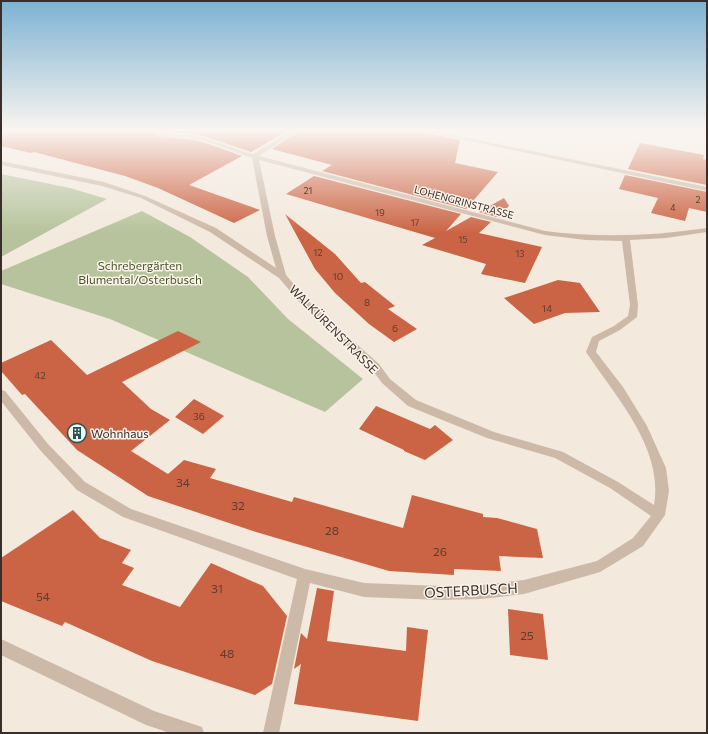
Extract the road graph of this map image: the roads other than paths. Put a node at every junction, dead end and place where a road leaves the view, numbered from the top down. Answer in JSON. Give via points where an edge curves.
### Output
{"nodes":[{"id":1,"x":2,"y":164,"type":"edge"},
{"id":2,"x":257,"y":164,"type":"edge"},
{"id":3,"x":286,"y":164,"type":"edge"},
{"id":4,"x":587,"y":164,"type":"edge"},
{"id":5,"x":707,"y":189,"type":"edge"},
{"id":6,"x":707,"y":230,"type":"edge"},
{"id":7,"x":626,"y":239,"type":"junction"},
{"id":8,"x":282,"y":276,"type":"junction"},
{"id":9,"x":1,"y":394,"type":"edge"},
{"id":10,"x":659,"y":516,"type":"junction"},
{"id":11,"x":305,"y":575,"type":"junction"},
{"id":12,"x":1,"y":647,"type":"edge"},
{"id":13,"x":196,"y":733,"type":"edge"},
{"id":14,"x":271,"y":733,"type":"edge"}],
"edges":[{"from":1,"to":8,"type":"street","name":"WALKÜRENSTRASSE","via":[[104,184],[143,197],[213,230]]},
{"from":2,"to":8,"type":"street"},
{"from":3,"to":7,"type":"street","name":"LOHENGRINSTRASSE","via":[[545,233]]},
{"from":4,"to":5,"type":"street"},
{"from":6,"to":7,"type":"street","name":"LOHENGRINSTRASSE"},
{"from":7,"to":10,"type":"street","name":"OSTERBUSCH","via":[[634,305],[632,317],[595,340],[591,352],[643,429],[660,468],[663,491]]},
{"from":8,"to":10,"type":"street","name":"WALKÜRENSTRASSE","via":[[305,303],[412,403],[491,434],[559,455],[614,485]]},
{"from":9,"to":11,"type":"street","name":"OSTERBUSCH","via":[[44,447],[81,486],[127,513]]},
{"from":10,"to":11,"type":"street","name":"OSTERBUSCH","via":[[638,542],[600,566],[524,587],[441,593],[364,590]]},
{"from":11,"to":14,"type":"street"},
{"from":12,"to":13,"type":"street","via":[[152,720]]}]}
